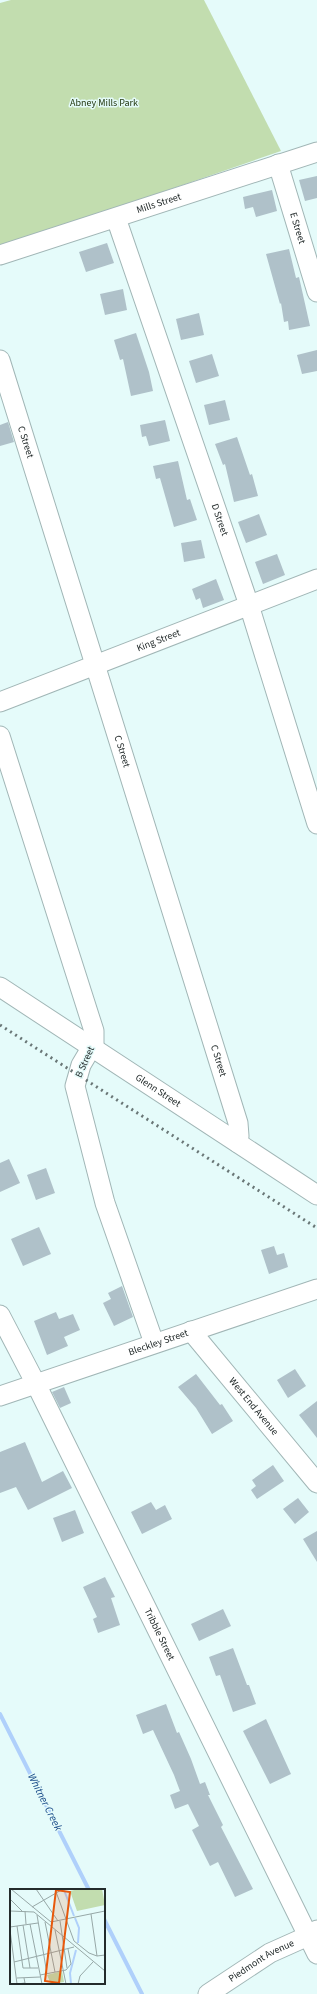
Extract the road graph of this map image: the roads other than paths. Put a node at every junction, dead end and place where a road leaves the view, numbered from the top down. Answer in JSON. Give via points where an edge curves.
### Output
{"nodes":[{"id":1,"x":317,"y":152,"type":"edge"},
{"id":2,"x":278,"y":164,"type":"junction"},
{"id":3,"x":116,"y":218,"type":"junction"},
{"id":4,"x":0,"y":255,"type":"edge"},
{"id":5,"x":317,"y":292,"type":"edge"},
{"id":6,"x":0,"y":360,"type":"edge"},
{"id":7,"x":317,"y":579,"type":"edge"},
{"id":8,"x":249,"y":605,"type":"junction"},
{"id":9,"x":96,"y":665,"type":"junction"},
{"id":10,"x":0,"y":702,"type":"edge"},
{"id":11,"x":0,"y":736,"type":"edge"},
{"id":12,"x":317,"y":824,"type":"edge"},
{"id":13,"x":0,"y":987,"type":"edge"},
{"id":14,"x":92,"y":1047,"type":"junction"},
{"id":15,"x":238,"y":1143,"type":"junction"},
{"id":16,"x":317,"y":1194,"type":"edge"},
{"id":17,"x":317,"y":1289,"type":"edge"},
{"id":18,"x":0,"y":1315,"type":"edge"},
{"id":19,"x":191,"y":1331,"type":"junction"},
{"id":20,"x":154,"y":1343,"type":"junction"},
{"id":21,"x":36,"y":1384,"type":"junction"},
{"id":22,"x":0,"y":1396,"type":"edge"},
{"id":23,"x":317,"y":1482,"type":"edge"},
{"id":24,"x":313,"y":1933,"type":"edge"},
{"id":25,"x":317,"y":1954,"type":"edge"},
{"id":26,"x":208,"y":1994,"type":"edge"}],
"edges":[{"from":1,"to":2,"type":"street","name":"Mills Street"},
{"from":2,"to":3,"type":"street","name":"Mills Street"},
{"from":2,"to":5,"type":"street","name":"E Street"},
{"from":3,"to":4,"type":"street","name":"Mills Street"},
{"from":3,"to":8,"type":"street","name":"D Street"},
{"from":6,"to":9,"type":"street","name":"C Street"},
{"from":7,"to":8,"type":"street","name":"King Street"},
{"from":8,"to":9,"type":"street","name":"King Street"},
{"from":8,"to":12,"type":"street","name":"D Street"},
{"from":9,"to":10,"type":"street","name":"King Street"},
{"from":9,"to":15,"type":"street","name":"C Street","via":[[238,1123]]},
{"from":11,"to":14,"type":"street","name":"B Street","via":[[94,1032]]},
{"from":13,"to":14,"type":"street","name":"Glenn Street"},
{"from":14,"to":15,"type":"street","name":"Glenn Street"},
{"from":14,"to":20,"type":"street","name":"B Street","via":[[81,1065],[75,1086],[105,1203]]},
{"from":15,"to":16,"type":"street","name":"Glenn Street"},
{"from":17,"to":19,"type":"street","name":"Bleckley Street"},
{"from":18,"to":21,"type":"street","name":"Tribble Street"},
{"from":19,"to":20,"type":"street","name":"Bleckley Street"},
{"from":19,"to":23,"type":"street","name":"West End Avenue"},
{"from":20,"to":21,"type":"street","name":"Bleckley Street"},
{"from":21,"to":22,"type":"street","name":"Bleckley Street"},
{"from":21,"to":24,"type":"street","name":"Tribble Street"},
{"from":24,"to":25,"type":"street","name":"Tribble Street"},
{"from":24,"to":26,"type":"street","name":"Piedmont Avenue","via":[[270,1953]]}]}
